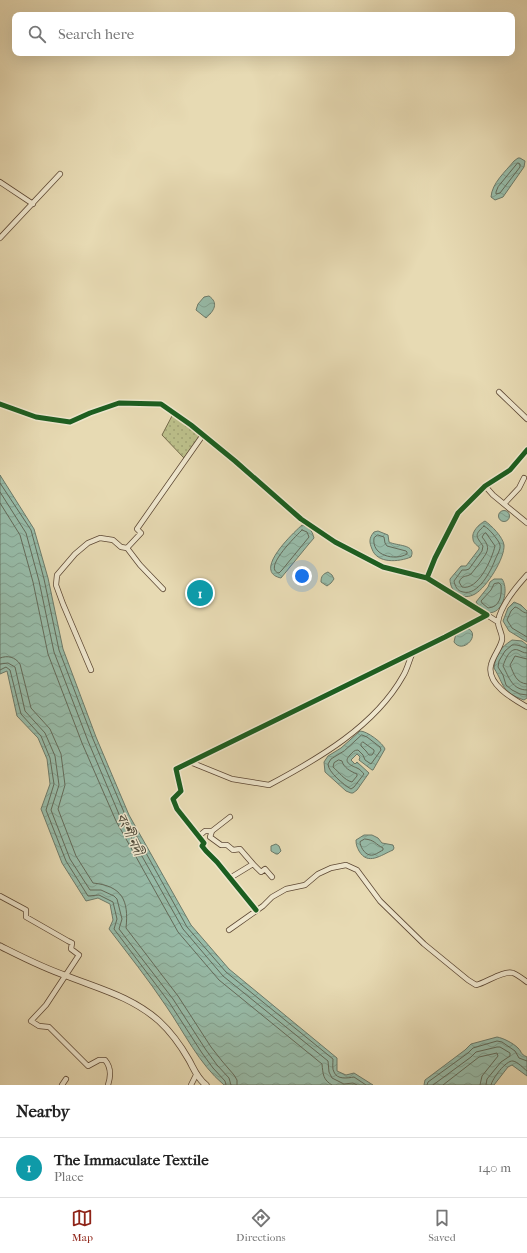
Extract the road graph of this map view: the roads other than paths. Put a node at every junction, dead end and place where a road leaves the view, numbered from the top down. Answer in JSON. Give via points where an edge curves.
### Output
{"nodes":[{"id":1,"x":60,"y":174,"type":"dead end"},
{"id":2,"x":0,"y":182,"type":"edge"},
{"id":3,"x":33,"y":204,"type":"junction"},
{"id":4,"x":0,"y":238,"type":"edge"},
{"id":5,"x":499,"y":392,"type":"dead end"},
{"id":6,"x":0,"y":404,"type":"edge"},
{"id":7,"x":527,"y":419,"type":"edge"},
{"id":8,"x":203,"y":435,"type":"junction"},
{"id":9,"x":527,"y":450,"type":"edge"},
{"id":10,"x":524,"y":478,"type":"dead end"},
{"id":11,"x":485,"y":486,"type":"junction"},
{"id":12,"x":504,"y":504,"type":"junction"},
{"id":13,"x":527,"y":523,"type":"edge"},
{"id":14,"x":128,"y":548,"type":"junction"},
{"id":15,"x":527,"y":575,"type":"edge"},
{"id":16,"x":427,"y":578,"type":"junction"},
{"id":17,"x":163,"y":589,"type":"dead end"},
{"id":18,"x":487,"y":614,"type":"junction"},
{"id":19,"x":498,"y":622,"type":"junction"},
{"id":20,"x":412,"y":654,"type":"junction"},
{"id":21,"x":91,"y":670,"type":"dead end"},
{"id":22,"x":527,"y":707,"type":"edge"},
{"id":23,"x":190,"y":762,"type":"junction"},
{"id":24,"x":230,"y":817,"type":"dead end"},
{"id":25,"x":212,"y":831,"type":"junction"},
{"id":26,"x":199,"y":836,"type":"junction"},
{"id":27,"x":253,"y":864,"type":"junction"},
{"id":28,"x":272,"y":877,"type":"dead end"},
{"id":29,"x":230,"y":878,"type":"junction"},
{"id":30,"x":0,"y":896,"type":"edge"},
{"id":31,"x":256,"y":910,"type":"junction"},
{"id":32,"x":229,"y":930,"type":"dead end"},
{"id":33,"x":0,"y":946,"type":"edge"},
{"id":34,"x":66,"y":976,"type":"junction"},
{"id":35,"x":527,"y":982,"type":"edge"},
{"id":36,"x":66,"y":1079,"type":"dead end"},
{"id":37,"x":199,"y":1080,"type":"edge"},
{"id":38,"x":62,"y":1085,"type":"edge"},
{"id":39,"x":108,"y":1085,"type":"edge"},
{"id":40,"x":192,"y":1085,"type":"edge"},
{"id":41,"x":206,"y":1085,"type":"edge"}],
"edges":[{"from":1,"to":3,"type":"street"},
{"from":2,"to":3,"type":"street"},
{"from":3,"to":4,"type":"street"},
{"from":5,"to":7,"type":"street"},
{"from":6,"to":8,"type":"street","via":[[36,417],[70,422],[119,404],[161,404]]},
{"from":8,"to":14,"type":"street","via":[[137,529],[141,533]]},
{"from":8,"to":16,"type":"street","via":[[301,519],[335,542],[383,567]]},
{"from":9,"to":11,"type":"street","via":[[510,470]]},
{"from":10,"to":12,"type":"street","via":[[519,488]]},
{"from":11,"to":12,"type":"street"},
{"from":11,"to":16,"type":"street","via":[[454,519]]},
{"from":12,"to":13,"type":"street"},
{"from":14,"to":17,"type":"street"},
{"from":14,"to":21,"type":"street","via":[[121,547],[113,540],[100,538],[88,543],[75,554],[57,575],[56,585]]},
{"from":15,"to":19,"type":"street","via":[[512,593]]},
{"from":16,"to":18,"type":"street"},
{"from":18,"to":19,"type":"street"},
{"from":18,"to":20,"type":"street"},
{"from":19,"to":22,"type":"street","via":[[502,637],[491,665],[492,678],[498,687]]},
{"from":20,"to":23,"type":"street"},
{"from":20,"to":23,"type":"street","via":[[404,675],[392,694],[359,729],[323,754],[269,785],[232,779]]},
{"from":23,"to":26,"type":"street","via":[[176,769],[181,791],[173,799],[177,809]]},
{"from":24,"to":25,"type":"street"},
{"from":25,"to":26,"type":"street","via":[[205,831]]},
{"from":25,"to":27,"type":"street","via":[[210,837],[221,846],[227,845],[233,850],[240,849]]},
{"from":26,"to":29,"type":"street","via":[[204,843],[202,846]]},
{"from":27,"to":28,"type":"street","via":[[260,872],[265,869]]},
{"from":27,"to":29,"type":"street"},
{"from":29,"to":31,"type":"street"},
{"from":30,"to":34,"type":"street","via":[[26,910],[26,918],[72,943],[71,949],[79,955]]},
{"from":31,"to":32,"type":"street"},
{"from":31,"to":35,"type":"street","via":[[286,889],[305,885],[318,874],[346,865],[357,870],[380,901],[424,944],[468,980],[476,985],[483,984],[497,976],[511,973]]},
{"from":33,"to":34,"type":"street"},
{"from":34,"to":37,"type":"street","via":[[116,994],[147,1012],[176,1039]]},
{"from":34,"to":39,"type":"street","via":[[46,1005],[31,1021],[39,1026],[49,1027],[88,1066],[105,1060],[111,1073]]},
{"from":36,"to":38,"type":"street"},
{"from":37,"to":40,"type":"street"},
{"from":37,"to":41,"type":"street"}]}
